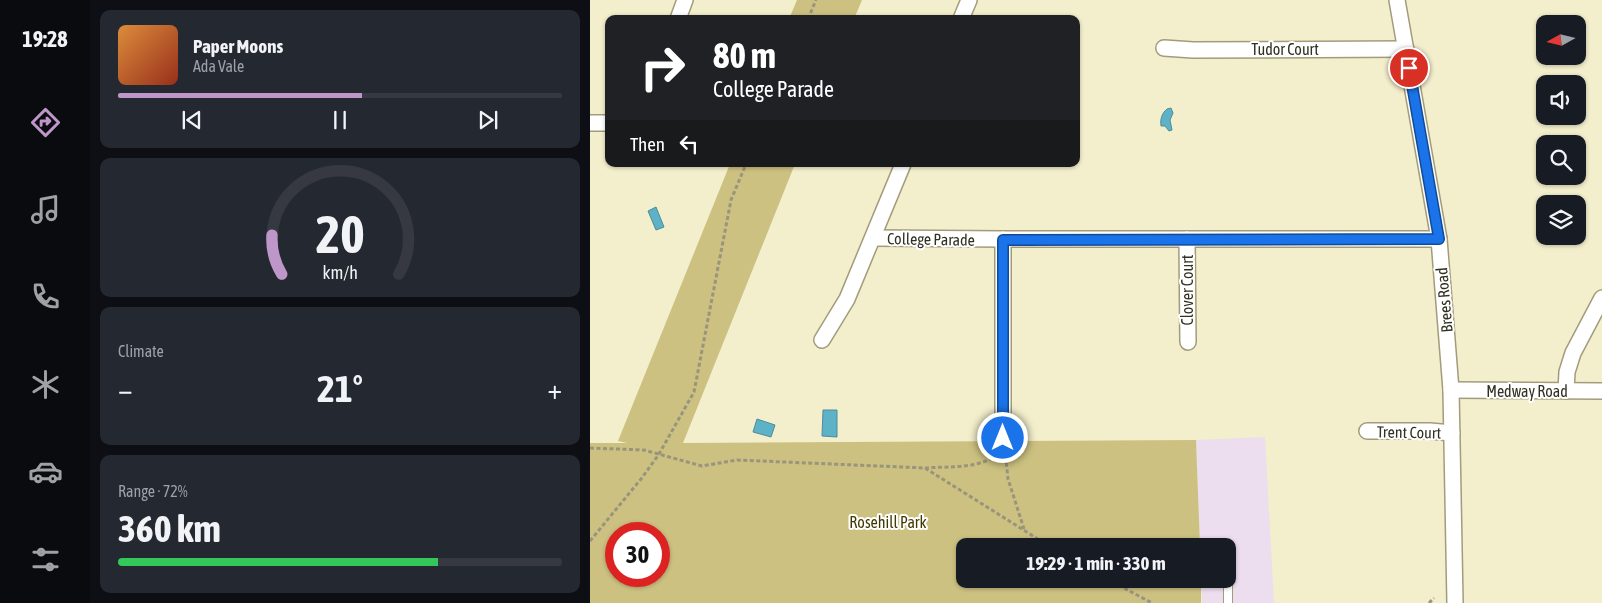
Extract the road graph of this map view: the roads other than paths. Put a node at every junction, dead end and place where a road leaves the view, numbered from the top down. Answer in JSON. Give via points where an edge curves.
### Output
{"nodes":[{"id":1,"x":685,"y":0,"type":"edge"},
{"id":2,"x":968,"y":0,"type":"edge"},
{"id":3,"x":1397,"y":0,"type":"edge"},
{"id":4,"x":679,"y":15,"type":"edge"},
{"id":5,"x":962,"y":15,"type":"edge"},
{"id":6,"x":1164,"y":48,"type":"dead end"},
{"id":7,"x":1406,"y":49,"type":"junction"},
{"id":8,"x":590,"y":122,"type":"edge"},
{"id":9,"x":605,"y":122,"type":"edge"},
{"id":10,"x":902,"y":167,"type":"edge"},
{"id":11,"x":873,"y":238,"type":"junction"},
{"id":12,"x":1187,"y":239,"type":"junction"},
{"id":13,"x":1439,"y":239,"type":"junction"},
{"id":14,"x":1003,"y":240,"type":"junction"},
{"id":15,"x":1602,"y":298,"type":"edge"},
{"id":16,"x":822,"y":340,"type":"dead end"},
{"id":17,"x":1188,"y":342,"type":"dead end"},
{"id":18,"x":1451,"y":390,"type":"junction"},
{"id":19,"x":1566,"y":391,"type":"junction"},
{"id":20,"x":1602,"y":391,"type":"edge"},
{"id":21,"x":1367,"y":431,"type":"dead end"},
{"id":22,"x":1452,"y":433,"type":"junction"},
{"id":23,"x":1003,"y":444,"type":"road end"},
{"id":24,"x":1228,"y":588,"type":"edge"},
{"id":25,"x":1228,"y":603,"type":"edge"},
{"id":26,"x":1455,"y":603,"type":"edge"}],
"edges":[{"from":1,"to":4,"type":"street"},
{"from":2,"to":5,"type":"street"},
{"from":3,"to":7,"type":"street","name":"Brees Road"},
{"from":6,"to":7,"type":"street","name":"Tudor Court"},
{"from":7,"to":13,"type":"street","name":"Brees Road"},
{"from":8,"to":9,"type":"street"},
{"from":10,"to":11,"type":"street"},
{"from":11,"to":14,"type":"street","name":"College Parade"},
{"from":11,"to":16,"type":"street","via":[[847,299]]},
{"from":12,"to":13,"type":"street","name":"College Parade"},
{"from":12,"to":14,"type":"street","name":"College Parade"},
{"from":12,"to":17,"type":"street","name":"Clover Court"},
{"from":13,"to":18,"type":"street","name":"Brees Road"},
{"from":14,"to":23,"type":"street"},
{"from":15,"to":19,"type":"street","via":[[1573,352],[1566,372]]},
{"from":18,"to":19,"type":"street","name":"Medway Road"},
{"from":18,"to":22,"type":"street","name":"Brees Road"},
{"from":19,"to":20,"type":"street","name":"Medway Road"},
{"from":21,"to":22,"type":"street","name":"Trent Court"},
{"from":22,"to":26,"type":"street","name":"Brees Road"},
{"from":24,"to":25,"type":"lane"}]}
